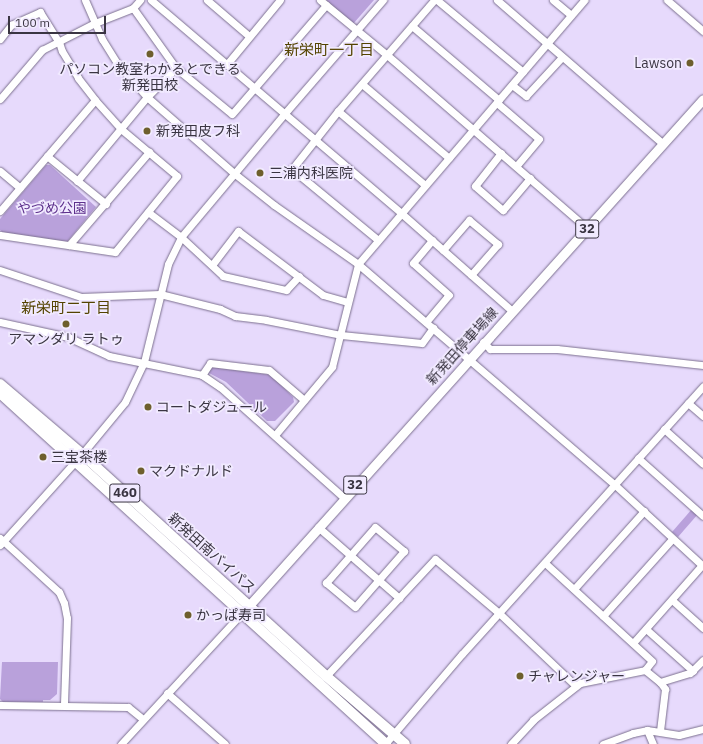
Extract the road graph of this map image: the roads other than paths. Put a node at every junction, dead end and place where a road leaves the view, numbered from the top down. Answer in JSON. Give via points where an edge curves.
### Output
{"nodes":[{"id":1,"x":85,"y":0,"type":"edge"},
{"id":2,"x":140,"y":0,"type":"edge"},
{"id":3,"x":151,"y":0,"type":"edge"},
{"id":4,"x":207,"y":0,"type":"edge"},
{"id":5,"x":280,"y":0,"type":"edge"},
{"id":6,"x":320,"y":0,"type":"edge"},
{"id":7,"x":383,"y":0,"type":"edge"},
{"id":8,"x":435,"y":0,"type":"edge"},
{"id":9,"x":497,"y":0,"type":"edge"},
{"id":10,"x":553,"y":0,"type":"edge"},
{"id":11,"x":584,"y":0,"type":"edge"},
{"id":12,"x":667,"y":0,"type":"edge"},
{"id":13,"x":326,"y":5,"type":"junction"},
{"id":14,"x":133,"y":8,"type":"junction"},
{"id":15,"x":571,"y":15,"type":"junction"},
{"id":16,"x":94,"y":23,"type":"junction"},
{"id":17,"x":412,"y":26,"type":"junction"},
{"id":18,"x":357,"y":30,"type":"junction"},
{"id":19,"x":703,"y":31,"type":"edge"},
{"id":20,"x":250,"y":36,"type":"junction"},
{"id":21,"x":0,"y":39,"type":"edge"},
{"id":22,"x":59,"y":42,"type":"junction"},
{"id":23,"x":547,"y":44,"type":"junction"},
{"id":24,"x":387,"y":55,"type":"junction"},
{"id":25,"x":562,"y":57,"type":"junction"},
{"id":26,"x":227,"y":64,"type":"junction"},
{"id":27,"x":176,"y":68,"type":"junction"},
{"id":28,"x":523,"y":72,"type":"junction"},
{"id":29,"x":362,"y":84,"type":"junction"},
{"id":30,"x":512,"y":85,"type":"junction"},
{"id":31,"x":255,"y":88,"type":"junction"},
{"id":32,"x":1,"y":97,"type":"edge"},
{"id":33,"x":147,"y":97,"type":"junction"},
{"id":34,"x":95,"y":100,"type":"junction"},
{"id":35,"x":498,"y":101,"type":"junction"},
{"id":36,"x":701,"y":105,"type":"edge"},
{"id":37,"x":338,"y":111,"type":"junction"},
{"id":38,"x":285,"y":113,"type":"junction"},
{"id":39,"x":121,"y":129,"type":"junction"},
{"id":40,"x":474,"y":130,"type":"junction"},
{"id":41,"x":315,"y":139,"type":"junction"},
{"id":42,"x":662,"y":143,"type":"junction"},
{"id":43,"x":149,"y":152,"type":"junction"},
{"id":44,"x":501,"y":153,"type":"junction"},
{"id":45,"x":47,"y":156,"type":"junction"},
{"id":46,"x":449,"y":158,"type":"junction"},
{"id":47,"x":516,"y":166,"type":"junction"},
{"id":48,"x":0,"y":171,"type":"edge"},
{"id":49,"x":235,"y":174,"type":"junction"},
{"id":50,"x":530,"y":178,"type":"junction"},
{"id":51,"x":77,"y":181,"type":"junction"},
{"id":52,"x":425,"y":185,"type":"junction"},
{"id":53,"x":20,"y":188,"type":"junction"},
{"id":54,"x":106,"y":204,"type":"junction"},
{"id":55,"x":0,"y":211,"type":"edge"},
{"id":56,"x":148,"y":212,"type":"junction"},
{"id":57,"x":401,"y":213,"type":"junction"},
{"id":58,"x":587,"y":228,"type":"junction"},
{"id":59,"x":0,"y":235,"type":"edge"},
{"id":60,"x":181,"y":237,"type":"junction"},
{"id":61,"x":378,"y":240,"type":"junction"},
{"id":62,"x":432,"y":240,"type":"junction"},
{"id":63,"x":69,"y":245,"type":"junction"},
{"id":64,"x":443,"y":250,"type":"junction"},
{"id":65,"x":358,"y":264,"type":"junction"},
{"id":66,"x":212,"y":265,"type":"junction"},
{"id":67,"x":0,"y":270,"type":"edge"},
{"id":68,"x":471,"y":275,"type":"junction"},
{"id":69,"x":299,"y":276,"type":"junction"},
{"id":70,"x":160,"y":294,"type":"junction"},
{"id":71,"x":348,"y":302,"type":"junction"},
{"id":72,"x":512,"y":311,"type":"junction"},
{"id":73,"x":0,"y":322,"type":"edge"},
{"id":74,"x":426,"y":322,"type":"junction"},
{"id":75,"x":433,"y":328,"type":"junction"},
{"id":76,"x":341,"y":335,"type":"junction"},
{"id":77,"x":483,"y":342,"type":"junction"},
{"id":78,"x":469,"y":358,"type":"junction"},
{"id":79,"x":144,"y":362,"type":"junction"},
{"id":80,"x":701,"y":362,"type":"edge"},
{"id":81,"x":202,"y":375,"type":"junction"},
{"id":82,"x":0,"y":384,"type":"edge"},
{"id":83,"x":703,"y":386,"type":"edge"},
{"id":84,"x":0,"y":392,"type":"edge"},
{"id":85,"x":304,"y":400,"type":"junction"},
{"id":86,"x":688,"y":403,"type":"junction"},
{"id":87,"x":703,"y":416,"type":"edge"},
{"id":88,"x":664,"y":429,"type":"junction"},
{"id":89,"x":275,"y":435,"type":"junction"},
{"id":90,"x":79,"y":457,"type":"junction"},
{"id":91,"x":638,"y":458,"type":"junction"},
{"id":92,"x":703,"y":464,"type":"edge"},
{"id":93,"x":614,"y":484,"type":"junction"},
{"id":94,"x":344,"y":498,"type":"junction"},
{"id":95,"x":644,"y":511,"type":"junction"},
{"id":96,"x":703,"y":516,"type":"edge"},
{"id":97,"x":318,"y":527,"type":"junction"},
{"id":98,"x":672,"y":539,"type":"junction"},
{"id":99,"x":1,"y":542,"type":"edge"},
{"id":100,"x":350,"y":555,"type":"junction"},
{"id":101,"x":545,"y":563,"type":"junction"},
{"id":102,"x":703,"y":565,"type":"edge"},
{"id":103,"x":379,"y":580,"type":"junction"},
{"id":104,"x":574,"y":589,"type":"junction"},
{"id":105,"x":399,"y":598,"type":"junction"},
{"id":106,"x":672,"y":600,"type":"junction"},
{"id":107,"x":245,"y":609,"type":"junction"},
{"id":108,"x":499,"y":612,"type":"junction"},
{"id":109,"x":603,"y":616,"type":"junction"},
{"id":110,"x":703,"y":628,"type":"edge"},
{"id":111,"x":646,"y":629,"type":"junction"},
{"id":112,"x":632,"y":643,"type":"junction"},
{"id":113,"x":703,"y":660,"type":"edge"},
{"id":114,"x":645,"y":670,"type":"junction"},
{"id":115,"x":693,"y":671,"type":"junction"},
{"id":116,"x":326,"y":676,"type":"junction"},
{"id":117,"x":660,"y":682,"type":"junction"},
{"id":118,"x":576,"y":686,"type":"junction"},
{"id":119,"x":167,"y":693,"type":"junction"},
{"id":120,"x":0,"y":705,"type":"edge"},
{"id":121,"x":64,"y":705,"type":"junction"},
{"id":122,"x":143,"y":719,"type":"junction"},
{"id":123,"x":703,"y":729,"type":"edge"},
{"id":124,"x":647,"y":730,"type":"junction"},
{"id":125,"x":660,"y":731,"type":"junction"},
{"id":126,"x":392,"y":733,"type":"junction"},
{"id":127,"x":121,"y":744,"type":"edge"},
{"id":128,"x":225,"y":744,"type":"edge"},
{"id":129,"x":385,"y":744,"type":"edge"},
{"id":130,"x":405,"y":744,"type":"edge"},
{"id":131,"x":511,"y":744,"type":"edge"},
{"id":132,"x":602,"y":744,"type":"edge"},
{"id":133,"x":653,"y":744,"type":"edge"}],
"edges":[{"from":1,"to":16,"type":"street"},
{"from":2,"to":14,"type":"street"},
{"from":3,"to":26,"type":"street"},
{"from":4,"to":20,"type":"street"},
{"from":5,"to":20,"type":"street"},
{"from":6,"to":13,"type":"street"},
{"from":7,"to":18,"type":"street"},
{"from":8,"to":17,"type":"street"},
{"from":8,"to":28,"type":"street"},
{"from":9,"to":23,"type":"street"},
{"from":10,"to":15,"type":"street"},
{"from":11,"to":15,"type":"street"},
{"from":12,"to":19,"type":"street"},
{"from":13,"to":18,"type":"street"},
{"from":13,"to":31,"type":"street"},
{"from":14,"to":16,"type":"street"},
{"from":14,"to":27,"type":"street"},
{"from":15,"to":23,"type":"street"},
{"from":16,"to":22,"type":"street"},
{"from":16,"to":33,"type":"street","via":[[117,63]]},
{"from":17,"to":24,"type":"street"},
{"from":17,"to":35,"type":"street"},
{"from":18,"to":24,"type":"street"},
{"from":18,"to":38,"type":"street"},
{"from":20,"to":26,"type":"street"},
{"from":21,"to":22,"type":"street","via":[[11,25],[40,12]]},
{"from":22,"to":32,"type":"street","via":[[42,50]]},
{"from":22,"to":34,"type":"street","via":[[78,78]]},
{"from":23,"to":25,"type":"street"},
{"from":23,"to":28,"type":"street"},
{"from":24,"to":29,"type":"street"},
{"from":24,"to":40,"type":"street"},
{"from":25,"to":30,"type":"street","via":[[526,96]]},
{"from":25,"to":42,"type":"street"},
{"from":26,"to":31,"type":"street"},
{"from":27,"to":31,"type":"street","via":[[232,114]]},
{"from":27,"to":33,"type":"street"},
{"from":28,"to":30,"type":"street"},
{"from":29,"to":37,"type":"street"},
{"from":29,"to":46,"type":"street"},
{"from":30,"to":35,"type":"street"},
{"from":31,"to":38,"type":"street"},
{"from":33,"to":39,"type":"street"},
{"from":33,"to":49,"type":"street"},
{"from":34,"to":39,"type":"street"},
{"from":34,"to":45,"type":"street"},
{"from":35,"to":40,"type":"street"},
{"from":35,"to":47,"type":"street","via":[[539,139]]},
{"from":36,"to":42,"type":"main road","name":"新発田停車場線","number":"32"},
{"from":37,"to":41,"type":"street"},
{"from":37,"to":52,"type":"street"},
{"from":38,"to":41,"type":"street"},
{"from":38,"to":49,"type":"street"},
{"from":39,"to":43,"type":"street"},
{"from":39,"to":51,"type":"street"},
{"from":40,"to":44,"type":"street"},
{"from":40,"to":46,"type":"street"},
{"from":41,"to":57,"type":"street"},
{"from":41,"to":61,"type":"street","via":[[292,169]]},
{"from":42,"to":58,"type":"main road","name":"新発田停車場線","number":"32"},
{"from":43,"to":54,"type":"street"},
{"from":43,"to":56,"type":"street","via":[[177,176]]},
{"from":44,"to":47,"type":"street"},
{"from":44,"to":50,"type":"street","via":[[475,186],[503,210]]},
{"from":45,"to":51,"type":"street"},
{"from":45,"to":53,"type":"street"},
{"from":46,"to":52,"type":"street"},
{"from":47,"to":50,"type":"street"},
{"from":48,"to":53,"type":"street"},
{"from":49,"to":60,"type":"street"},
{"from":49,"to":65,"type":"street"},
{"from":50,"to":58,"type":"street"},
{"from":51,"to":54,"type":"street"},
{"from":52,"to":57,"type":"street"},
{"from":53,"to":55,"type":"street"},
{"from":54,"to":63,"type":"street"},
{"from":56,"to":60,"type":"street"},
{"from":56,"to":63,"type":"street","via":[[115,252]]},
{"from":57,"to":61,"type":"street"},
{"from":57,"to":62,"type":"street"},
{"from":58,"to":72,"type":"main road","name":"新発田停車場線","number":"32"},
{"from":59,"to":63,"type":"street"},
{"from":60,"to":66,"type":"street"},
{"from":60,"to":70,"type":"street","via":[[168,264]]},
{"from":61,"to":65,"type":"street"},
{"from":62,"to":64,"type":"street"},
{"from":62,"to":74,"type":"street","via":[[413,263],[449,295]]},
{"from":64,"to":68,"type":"street"},
{"from":64,"to":68,"type":"street","via":[[468,220],[498,244]]},
{"from":65,"to":71,"type":"street"},
{"from":65,"to":74,"type":"street"},
{"from":66,"to":69,"type":"street","via":[[224,276],[286,290]]},
{"from":66,"to":69,"type":"street","via":[[238,231]]},
{"from":67,"to":70,"type":"street","via":[[81,297]]},
{"from":68,"to":72,"type":"street"},
{"from":69,"to":71,"type":"street","via":[[323,295]]},
{"from":70,"to":76,"type":"street","via":[[235,316]]},
{"from":70,"to":79,"type":"street"},
{"from":71,"to":76,"type":"street"},
{"from":72,"to":77,"type":"main road","name":"新発田停車場線","number":"32"},
{"from":73,"to":79,"type":"street","via":[[68,337],[109,356]]},
{"from":74,"to":75,"type":"street"},
{"from":75,"to":76,"type":"street","via":[[422,343]]},
{"from":75,"to":78,"type":"street"},
{"from":76,"to":85,"type":"street","via":[[332,367]]},
{"from":77,"to":78,"type":"main road","name":"新発田停車場線","number":"32"},
{"from":77,"to":80,"type":"street","via":[[490,349],[557,349]]},
{"from":78,"to":93,"type":"street"},
{"from":78,"to":94,"type":"main road","name":"新発田停車場線","number":"32"},
{"from":79,"to":81,"type":"street"},
{"from":79,"to":90,"type":"street","via":[[125,402]]},
{"from":81,"to":85,"type":"street","via":[[210,363],[269,370]]},
{"from":81,"to":89,"type":"street","via":[[220,387]]},
{"from":82,"to":90,"type":"highway","name":"新発田南バイパス","number":"460"},
{"from":83,"to":86,"type":"street"},
{"from":84,"to":90,"type":"highway","name":"新発田南バイパス","number":"460"},
{"from":85,"to":89,"type":"street"},
{"from":86,"to":87,"type":"street"},
{"from":86,"to":88,"type":"street"},
{"from":88,"to":91,"type":"street"},
{"from":88,"to":92,"type":"street"},
{"from":89,"to":94,"type":"street"},
{"from":90,"to":99,"type":"street"},
{"from":90,"to":107,"type":"highway","name":"新発田南バイパス","number":"460"},
{"from":91,"to":93,"type":"street"},
{"from":91,"to":96,"type":"street"},
{"from":93,"to":95,"type":"street"},
{"from":93,"to":101,"type":"street"},
{"from":94,"to":97,"type":"main road","name":"新発田停車場線","number":"32"},
{"from":95,"to":98,"type":"street"},
{"from":95,"to":104,"type":"street"},
{"from":97,"to":100,"type":"street"},
{"from":97,"to":107,"type":"main road","name":"新発田停車場線","number":"32"},
{"from":98,"to":102,"type":"street"},
{"from":98,"to":109,"type":"street"},
{"from":99,"to":121,"type":"street","via":[[59,592],[64,603]]},
{"from":100,"to":103,"type":"street"},
{"from":100,"to":103,"type":"street","via":[[326,583],[355,607]]},
{"from":100,"to":103,"type":"street","via":[[375,527],[404,551]]},
{"from":101,"to":104,"type":"street"},
{"from":101,"to":108,"type":"street"},
{"from":102,"to":106,"type":"street"},
{"from":103,"to":105,"type":"street"},
{"from":104,"to":109,"type":"street"},
{"from":105,"to":108,"type":"street","via":[[435,559]]},
{"from":105,"to":116,"type":"street"},
{"from":106,"to":110,"type":"street"},
{"from":106,"to":111,"type":"street"},
{"from":107,"to":116,"type":"highway","name":"新発田南バイパス","number":"460"},
{"from":107,"to":119,"type":"street"},
{"from":107,"to":129,"type":"highway","name":"新発田南バイパス","number":"460"},
{"from":108,"to":118,"type":"street"},
{"from":108,"to":126,"type":"street"},
{"from":109,"to":112,"type":"street"},
{"from":111,"to":112,"type":"street"},
{"from":111,"to":115,"type":"street"},
{"from":112,"to":114,"type":"street","via":[[652,661]]},
{"from":113,"to":115,"type":"street"},
{"from":114,"to":117,"type":"street"},
{"from":114,"to":118,"type":"street","via":[[580,682]]},
{"from":115,"to":117,"type":"street"},
{"from":116,"to":126,"type":"highway","name":"新発田南バイパス","number":"460"},
{"from":117,"to":125,"type":"street","via":[[665,689]]},
{"from":118,"to":131,"type":"street","via":[[533,720]]},
{"from":119,"to":122,"type":"street"},
{"from":119,"to":128,"type":"street"},
{"from":120,"to":121,"type":"street"},
{"from":121,"to":122,"type":"street","via":[[128,707]]},
{"from":122,"to":127,"type":"street"},
{"from":123,"to":125,"type":"street","via":[[679,735]]},
{"from":124,"to":125,"type":"street"},
{"from":124,"to":132,"type":"street"},
{"from":124,"to":133,"type":"street"},
{"from":126,"to":129,"type":"street"},
{"from":126,"to":130,"type":"highway","name":"新発田南バイパス","number":"460"}]}
